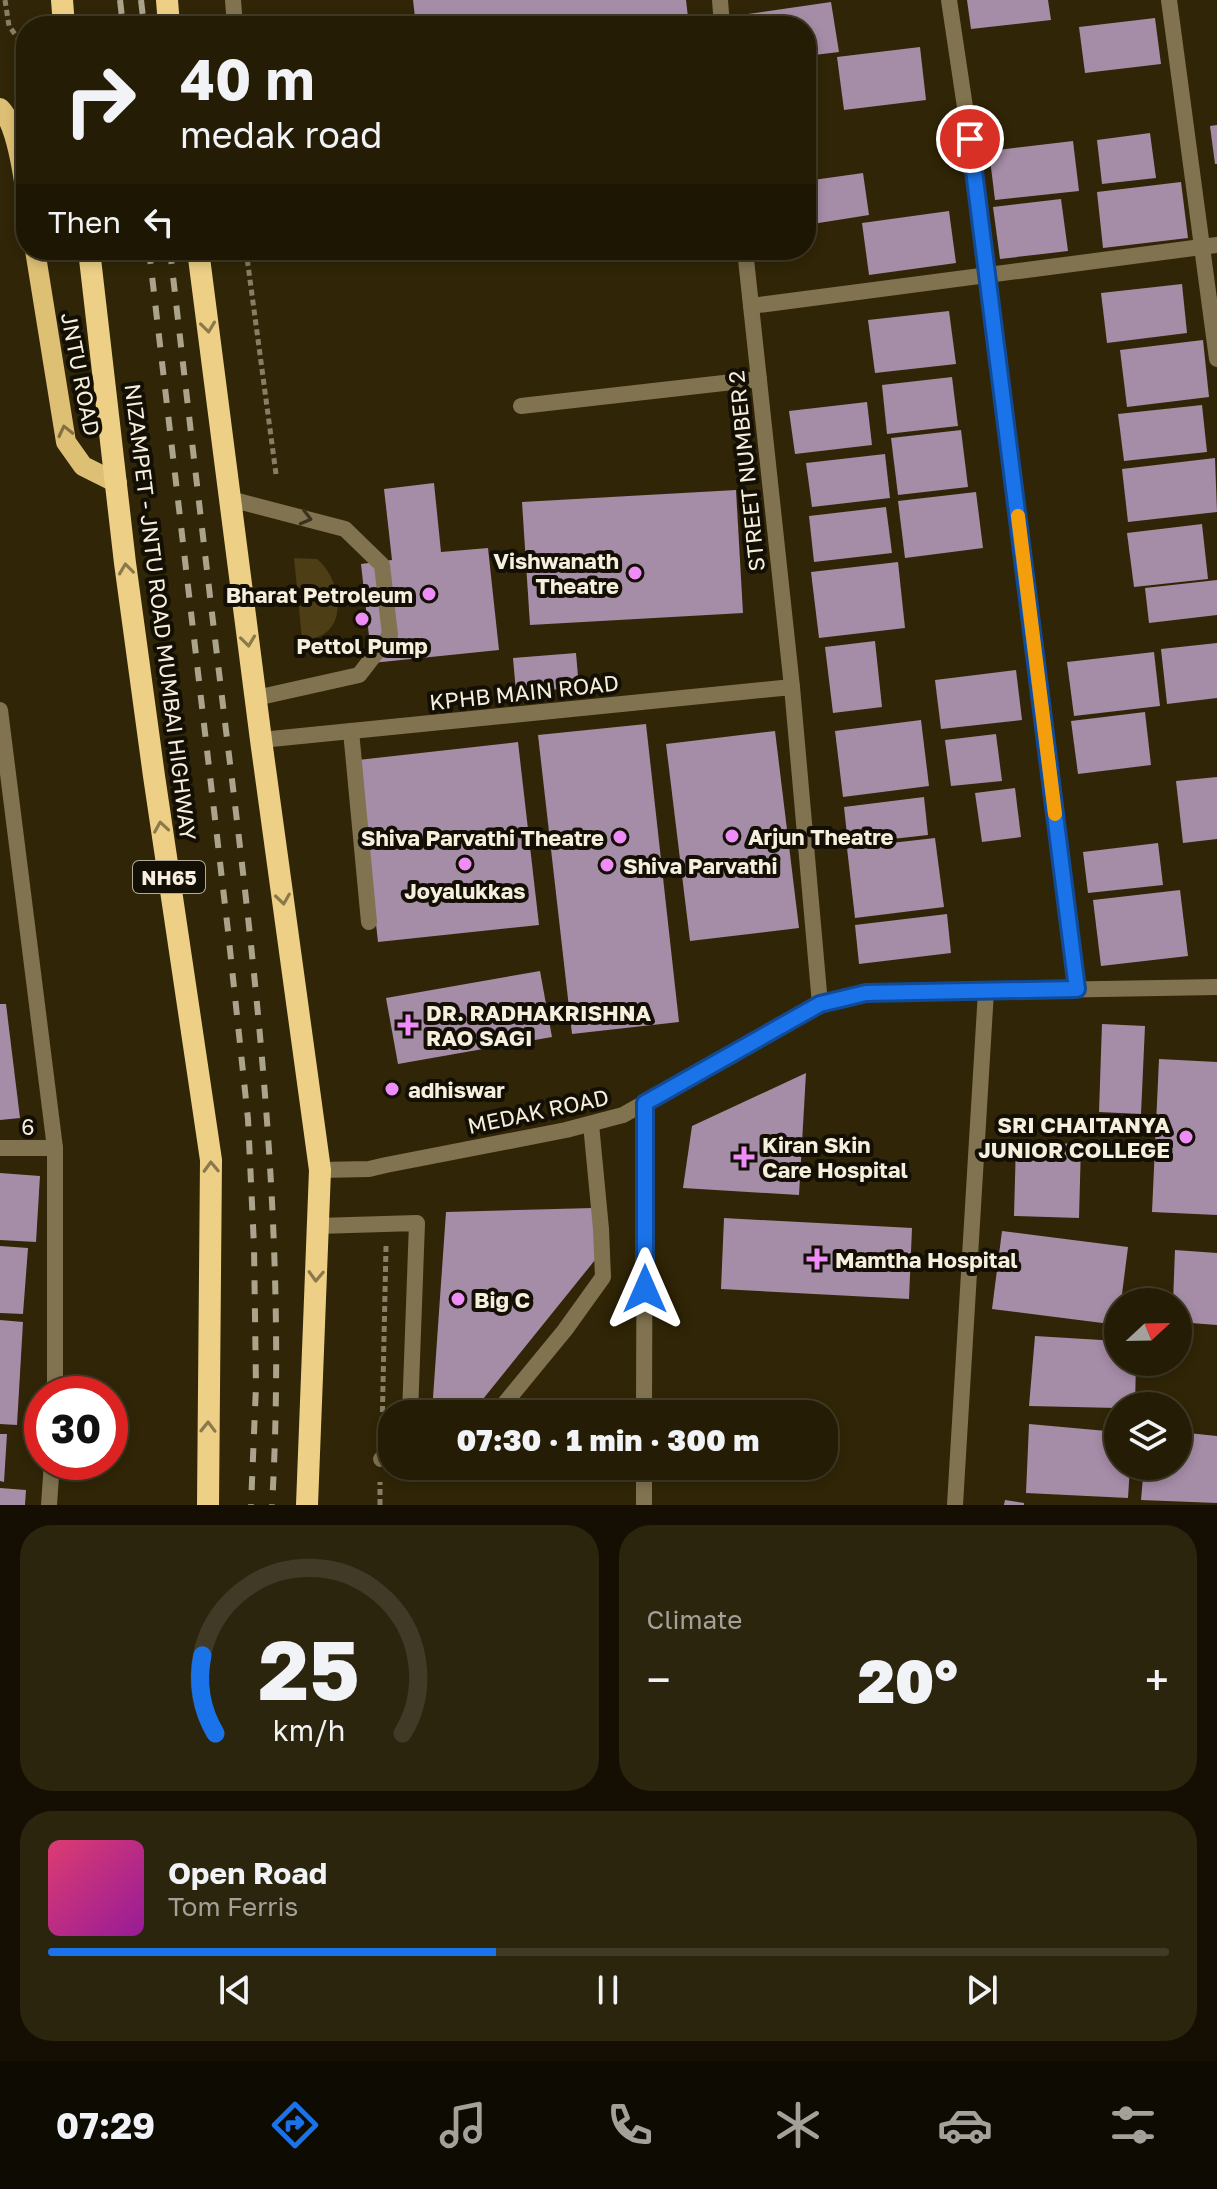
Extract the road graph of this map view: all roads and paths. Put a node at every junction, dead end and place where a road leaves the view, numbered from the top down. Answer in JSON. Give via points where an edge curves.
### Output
{"nodes":[{"id":1,"x":5,"y":0,"type":"edge"},
{"id":2,"x":949,"y":0,"type":"edge"},
{"id":3,"x":1169,"y":0,"type":"edge"},
{"id":4,"x":16,"y":35,"type":"edge"},
{"id":5,"x":0,"y":108,"type":"edge"},
{"id":6,"x":16,"y":145,"type":"edge"},
{"id":7,"x":1210,"y":246,"type":"edge"},
{"id":8,"x":37,"y":260,"type":"edge"},
{"id":9,"x":90,"y":260,"type":"edge"},
{"id":10,"x":199,"y":260,"type":"edge"},
{"id":11,"x":247,"y":260,"type":"edge"},
{"id":12,"x":746,"y":260,"type":"edge"},
{"id":13,"x":988,"y":275,"type":"junction"},
{"id":14,"x":751,"y":306,"type":"junction"},
{"id":15,"x":1217,"y":359,"type":"edge"},
{"id":16,"x":759,"y":379,"type":"junction"},
{"id":17,"x":521,"y":406,"type":"dead end"},
{"id":18,"x":276,"y":474,"type":"dead end"},
{"id":19,"x":117,"y":483,"type":"junction"},
{"id":20,"x":230,"y":499,"type":"junction"},
{"id":21,"x":792,"y":687,"type":"junction"},
{"id":22,"x":256,"y":698,"type":"junction"},
{"id":23,"x":0,"y":710,"type":"edge"},
{"id":24,"x":351,"y":731,"type":"junction"},
{"id":25,"x":261,"y":740,"type":"junction"},
{"id":26,"x":369,"y":922,"type":"dead end"},
{"id":27,"x":1217,"y":987,"type":"edge"},
{"id":28,"x":1077,"y":989,"type":"junction"},
{"id":29,"x":986,"y":991,"type":"junction"},
{"id":30,"x":820,"y":1004,"type":"junction"},
{"id":31,"x":645,"y":1103,"type":"junction"},
{"id":32,"x":591,"y":1124,"type":"junction"},
{"id":33,"x":0,"y":1148,"type":"edge"},
{"id":34,"x":55,"y":1148,"type":"junction"},
{"id":35,"x":320,"y":1170,"type":"junction"},
{"id":36,"x":386,"y":1224,"type":"junction"},
{"id":37,"x":318,"y":1226,"type":"junction"},
{"id":38,"x":55,"y":1376,"type":"edge"},
{"id":39,"x":386,"y":1400,"type":"edge"},
{"id":40,"x":411,"y":1400,"type":"edge"},
{"id":41,"x":508,"y":1400,"type":"edge"},
{"id":42,"x":644,"y":1400,"type":"edge"},
{"id":43,"x":51,"y":1480,"type":"edge"},
{"id":44,"x":644,"y":1480,"type":"edge"},
{"id":45,"x":303,"y":1501,"type":"edge"},
{"id":46,"x":49,"y":1505,"type":"edge"},
{"id":47,"x":208,"y":1505,"type":"edge"},
{"id":48,"x":644,"y":1505,"type":"edge"},
{"id":49,"x":955,"y":1505,"type":"edge"}],
"edges":[{"from":1,"to":4,"type":"path"},
{"from":2,"to":13,"type":"street"},
{"from":3,"to":7,"type":"street"},
{"from":5,"to":6,"type":"main road"},
{"from":7,"to":13,"type":"street"},
{"from":7,"to":15,"type":"street"},
{"from":19,"to":8,"type":"main road","name":"JNTU ROAD","one_way":true,"via":[[83,466],[66,442]]},
{"from":9,"to":19,"type":"highway","name":"NIZAMPET - JNTU ROAD MUMBAI HIGHWAY","number":"NH65"},
{"from":10,"to":20,"type":"highway","one_way":true},
{"from":11,"to":18,"type":"path"},
{"from":12,"to":14,"type":"street","name":"STREET NUMBER 2"},
{"from":13,"to":14,"type":"street"},
{"from":13,"to":28,"type":"street"},
{"from":14,"to":16,"type":"street","name":"STREET NUMBER 2"},
{"from":16,"to":17,"type":"street"},
{"from":16,"to":21,"type":"street","name":"STREET NUMBER 2"},
{"from":47,"to":19,"type":"highway","name":"NIZAMPET - JNTU ROAD MUMBAI HIGHWAY","number":"NH65","one_way":true,"via":[[211,1160]]},
{"from":20,"to":22,"type":"highway","one_way":true},
{"from":20,"to":22,"type":"street","one_way":true,"via":[[345,529],[382,565],[390,635],[359,675]]},
{"from":21,"to":24,"type":"street","name":"KPHB MAIN ROAD"},
{"from":21,"to":30,"type":"street","name":"STREET NUMBER 2"},
{"from":22,"to":25,"type":"highway"},
{"from":23,"to":34,"type":"street"},
{"from":24,"to":25,"type":"street","name":"KPHB MAIN ROAD"},
{"from":24,"to":26,"type":"street"},
{"from":25,"to":35,"type":"highway","one_way":true},
{"from":27,"to":28,"type":"street","name":"MEDAK ROAD"},
{"from":28,"to":29,"type":"street","name":"MEDAK ROAD"},
{"from":29,"to":30,"type":"street","name":"MEDAK ROAD","via":[[866,993]]},
{"from":29,"to":49,"type":"street"},
{"from":30,"to":31,"type":"street","name":"MEDAK ROAD"},
{"from":31,"to":32,"type":"street","name":"MEDAK ROAD"},
{"from":31,"to":42,"type":"street"},
{"from":32,"to":35,"type":"street","name":"MEDAK ROAD","via":[[369,1169]]},
{"from":32,"to":41,"type":"street","via":[[603,1277]]},
{"from":33,"to":34,"type":"street","name":"6"},
{"from":34,"to":38,"type":"street"},
{"from":35,"to":37,"type":"highway"},
{"from":36,"to":37,"type":"street"},
{"from":36,"to":39,"type":"path"},
{"from":36,"to":40,"type":"street","via":[[417,1223]]},
{"from":37,"to":45,"type":"highway","one_way":true},
{"from":43,"to":46,"type":"street"},
{"from":44,"to":48,"type":"street"}]}
